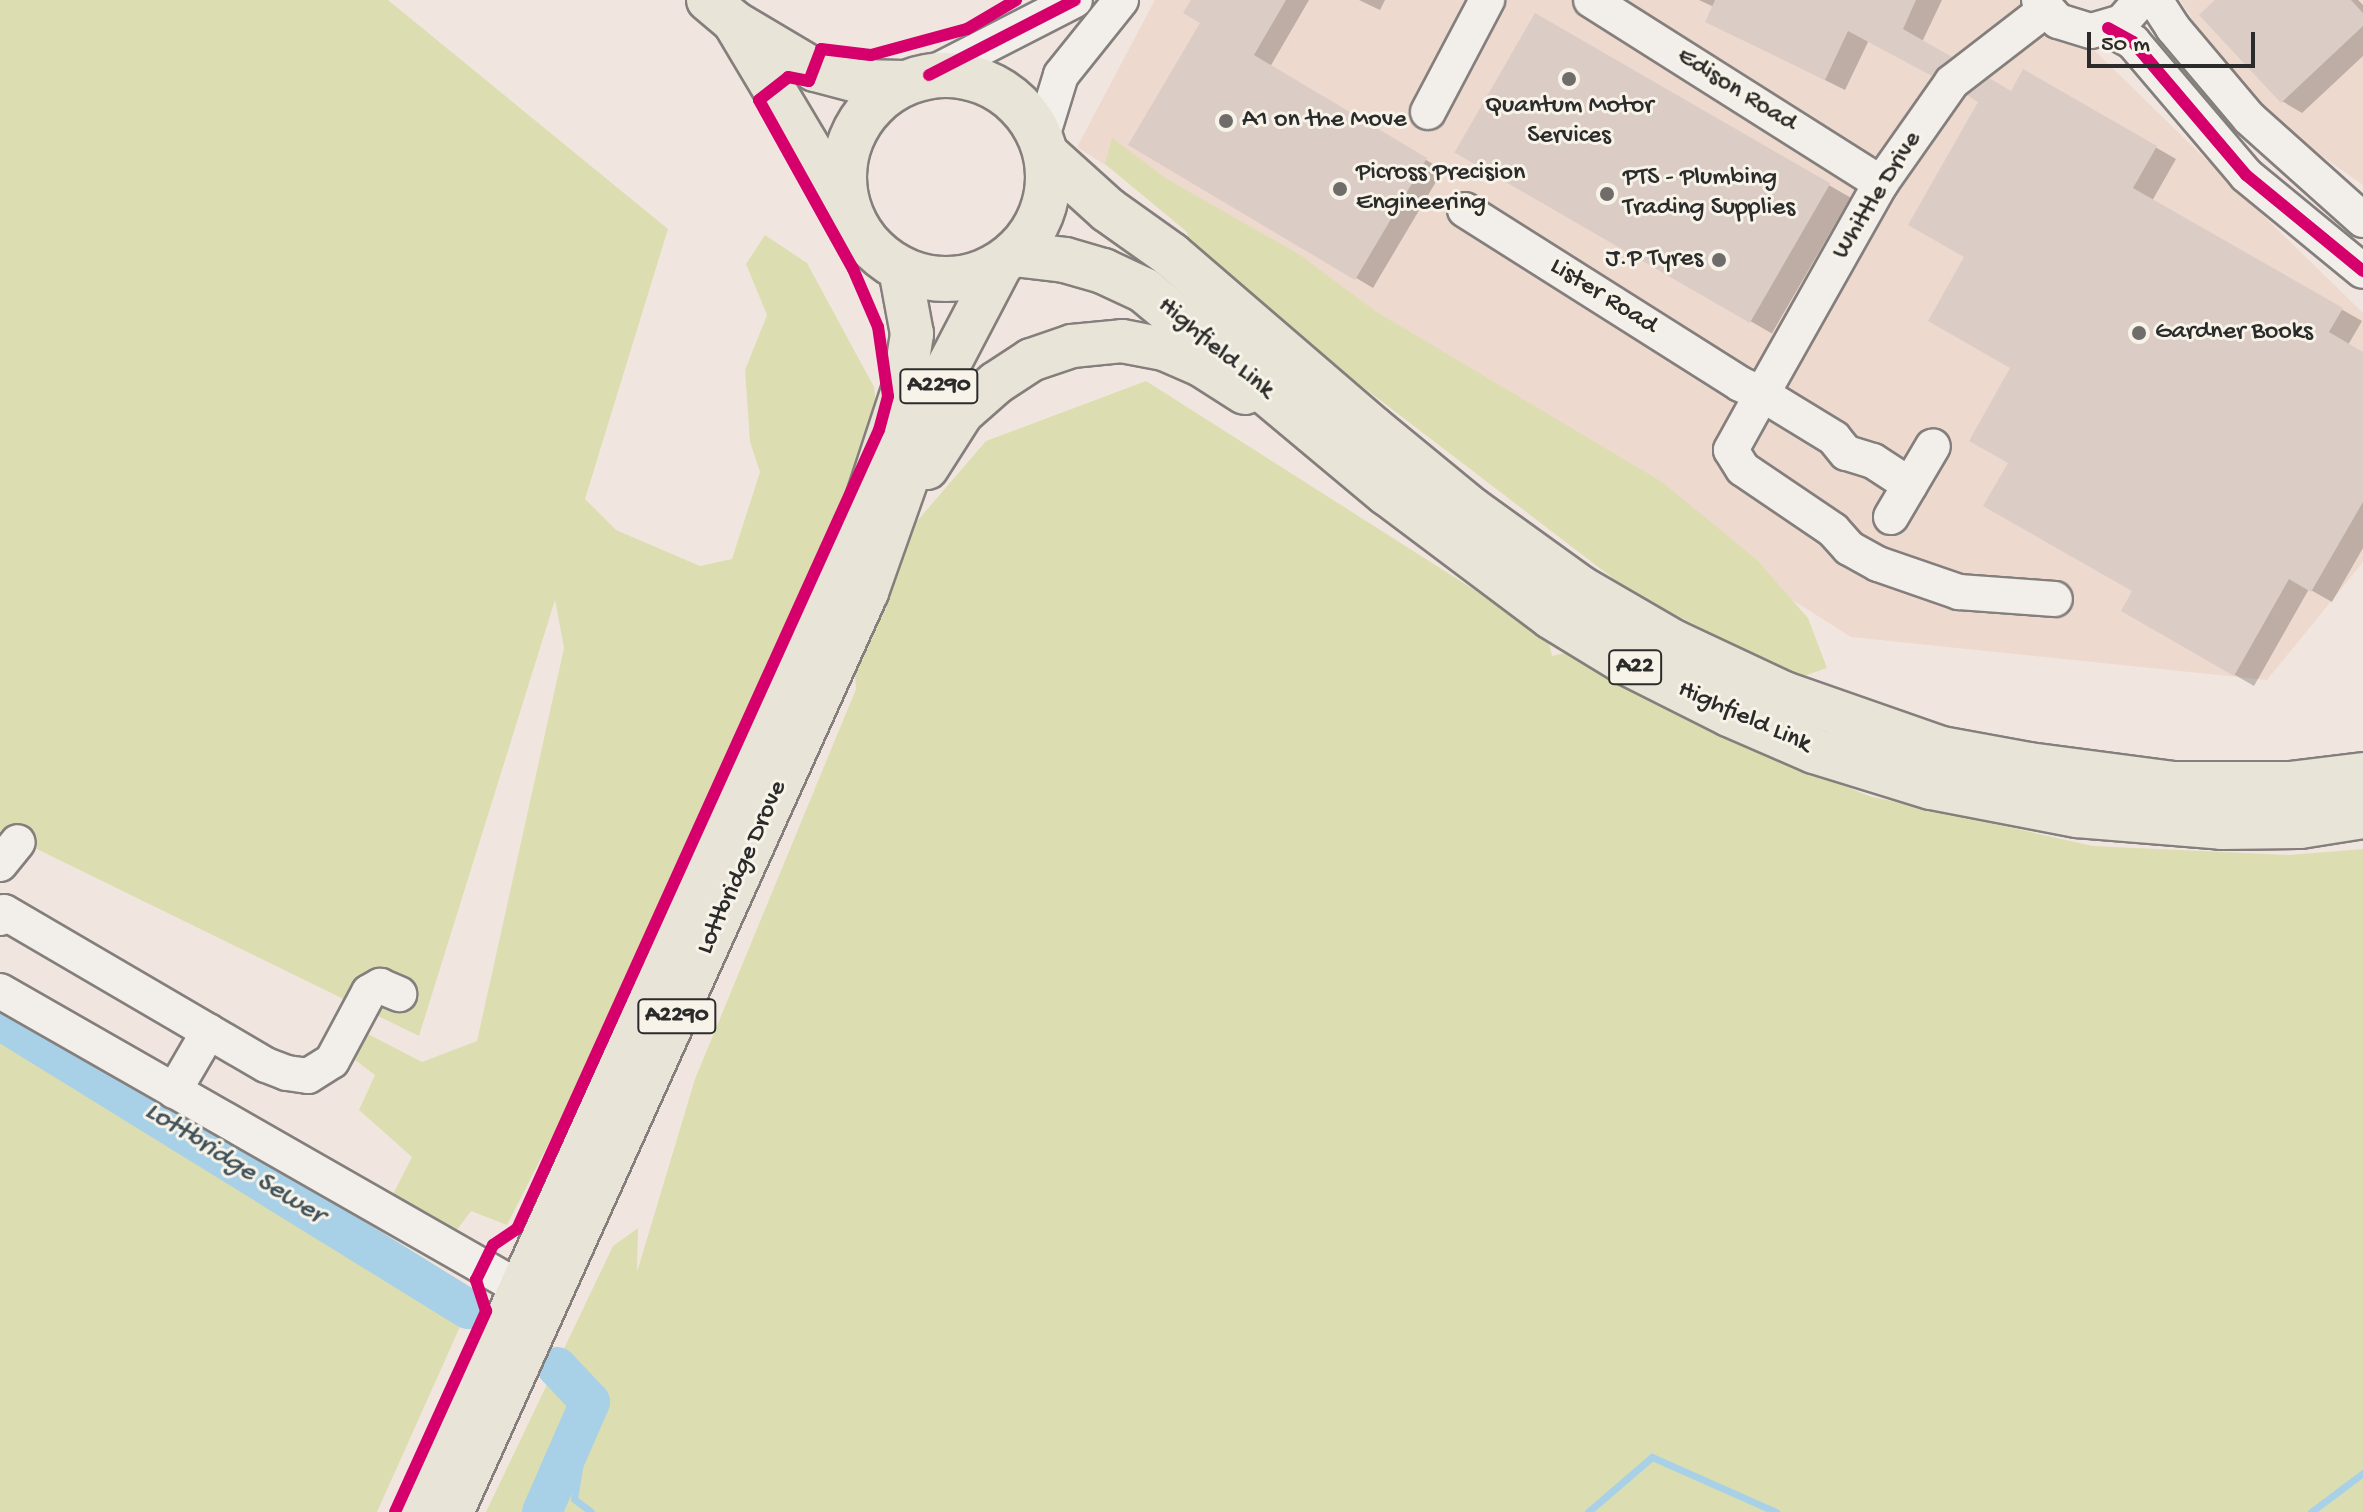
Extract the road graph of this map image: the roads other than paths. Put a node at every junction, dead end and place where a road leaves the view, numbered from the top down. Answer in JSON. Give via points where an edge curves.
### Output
{"nodes":[{"id":1,"x":1075,"y":0,"type":"edge"},
{"id":2,"x":1121,"y":0,"type":"edge"},
{"id":3,"x":1487,"y":0,"type":"edge"},
{"id":4,"x":1591,"y":0,"type":"edge"},
{"id":5,"x":2141,"y":0,"type":"edge"},
{"id":6,"x":2155,"y":0,"type":"edge"},
{"id":7,"x":2042,"y":5,"type":"edge"},
{"id":8,"x":721,"y":11,"type":"edge"},
{"id":9,"x":2108,"y":28,"type":"junction"},
{"id":10,"x":917,"y":79,"type":"junction"},
{"id":11,"x":1428,"y":112,"type":"dead end"},
{"id":12,"x":1043,"y":147,"type":"junction"},
{"id":13,"x":1881,"y":183,"type":"junction"},
{"id":14,"x":1465,"y":210,"type":"dead end"},
{"id":15,"x":851,"y":218,"type":"junction"},
{"id":16,"x":2363,"y":220,"type":"edge"},
{"id":17,"x":1008,"y":259,"type":"junction"},
{"id":18,"x":900,"y":269,"type":"junction"},
{"id":19,"x":2363,"y":271,"type":"edge"},
{"id":20,"x":1751,"y":389,"type":"junction"},
{"id":21,"x":1315,"y":433,"type":"junction"},
{"id":22,"x":1933,"y":446,"type":"dead end"},
{"id":23,"x":1910,"y":485,"type":"junction"},
{"id":24,"x":896,"y":517,"type":"junction"},
{"id":25,"x":1891,"y":517,"type":"dead end"},
{"id":26,"x":2055,"y":599,"type":"dead end"},
{"id":27,"x":2363,"y":775,"type":"edge"},
{"id":28,"x":2363,"y":816,"type":"edge"},
{"id":29,"x":1,"y":913,"type":"edge"},
{"id":30,"x":0,"y":991,"type":"edge"},
{"id":31,"x":399,"y":994,"type":"dead end"},
{"id":32,"x":209,"y":1031,"type":"junction"},
{"id":33,"x":174,"y":1091,"type":"junction"},
{"id":34,"x":518,"y":1287,"type":"junction"},
{"id":35,"x":420,"y":1512,"type":"edge"},
{"id":36,"x":452,"y":1512,"type":"edge"}],
"edges":[{"from":1,"to":10,"type":"street"},
{"from":2,"to":12,"type":"street","via":[[1061,75]]},
{"from":3,"to":11,"type":"street"},
{"from":4,"to":13,"type":"street","name":"Edison Road"},
{"from":5,"to":9,"type":"street","via":[[2122,22]]},
{"from":6,"to":16,"type":"street","via":[[2249,118]]},
{"from":7,"to":9,"type":"street","via":[[2074,29]]},
{"from":7,"to":13,"type":"street","name":"Whittle Drive","via":[[1952,82]]},
{"from":8,"to":10,"type":"main road","via":[[815,70],[857,81]]},
{"from":8,"to":15,"type":"main road"},
{"from":9,"to":19,"type":"street","via":[[2133,42],[2246,175]]},
{"from":10,"to":12,"type":"highway","via":[[957,75],[984,81],[1028,115]]},
{"from":10,"to":15,"type":"highway","via":[[882,96],[850,139],[844,192]]},
{"from":12,"to":17,"type":"highway","via":[[1048,180],[1044,206],[1034,230]]},
{"from":12,"to":27,"type":"highway","name":"Highfield Link","number":"A22","via":[[1108,210],[1171,255],[1472,510],[1580,588],[1675,643],[1784,694],[1941,749],[2174,784],[2290,784]]},
{"from":13,"to":20,"type":"street","name":"Whittle Drive"},
{"from":14,"to":20,"type":"street","name":"Lister Road"},
{"from":15,"to":18,"type":"highway","via":[[872,247]]},
{"from":17,"to":18,"type":"highway","via":[[978,275],[952,280]]},
{"from":17,"to":21,"type":"highway","name":"Highfield Link","number":"A22","via":[[1065,260],[1144,290]]},
{"from":17,"to":24,"type":"main road","name":"Lottbridge Drove","number":"A2290","via":[[944,374]]},
{"from":18,"to":34,"type":"main road","name":"Lottbridge Drove","number":"A2290","via":[[912,334],[904,386],[844,569]]},
{"from":20,"to":23,"type":"street","name":"Lister Road","via":[[1834,438],[1846,453],[1873,461]]},
{"from":20,"to":26,"type":"street","name":"Whittle Drive","via":[[1731,450],[1743,469],[1833,530],[1857,535],[1883,551],[1910,577],[1959,592]]},
{"from":21,"to":24,"type":"main road","via":[[1201,365],[1164,349],[1122,341],[1072,346],[1031,360],[962,413]]},
{"from":21,"to":28,"type":"highway","name":"Highfield Link","number":"A22","via":[[1552,617],[1624,661],[1814,751],[1931,787],[2077,815],[2222,827],[2300,826]]},
{"from":22,"to":23,"type":"street"},
{"from":23,"to":25,"type":"street"},
{"from":24,"to":36,"type":"main road","name":"Lottbridge Drove","number":"A2290","via":[[786,775]]},
{"from":29,"to":32,"type":"street"},
{"from":30,"to":33,"type":"street"},
{"from":31,"to":32,"type":"street","via":[[380,986],[369,992],[332,1061],[308,1076],[266,1065]]},
{"from":32,"to":33,"type":"street"},
{"from":33,"to":34,"type":"street"},
{"from":34,"to":35,"type":"main road","name":"Lottbridge Drove","number":"A2290"}]}
